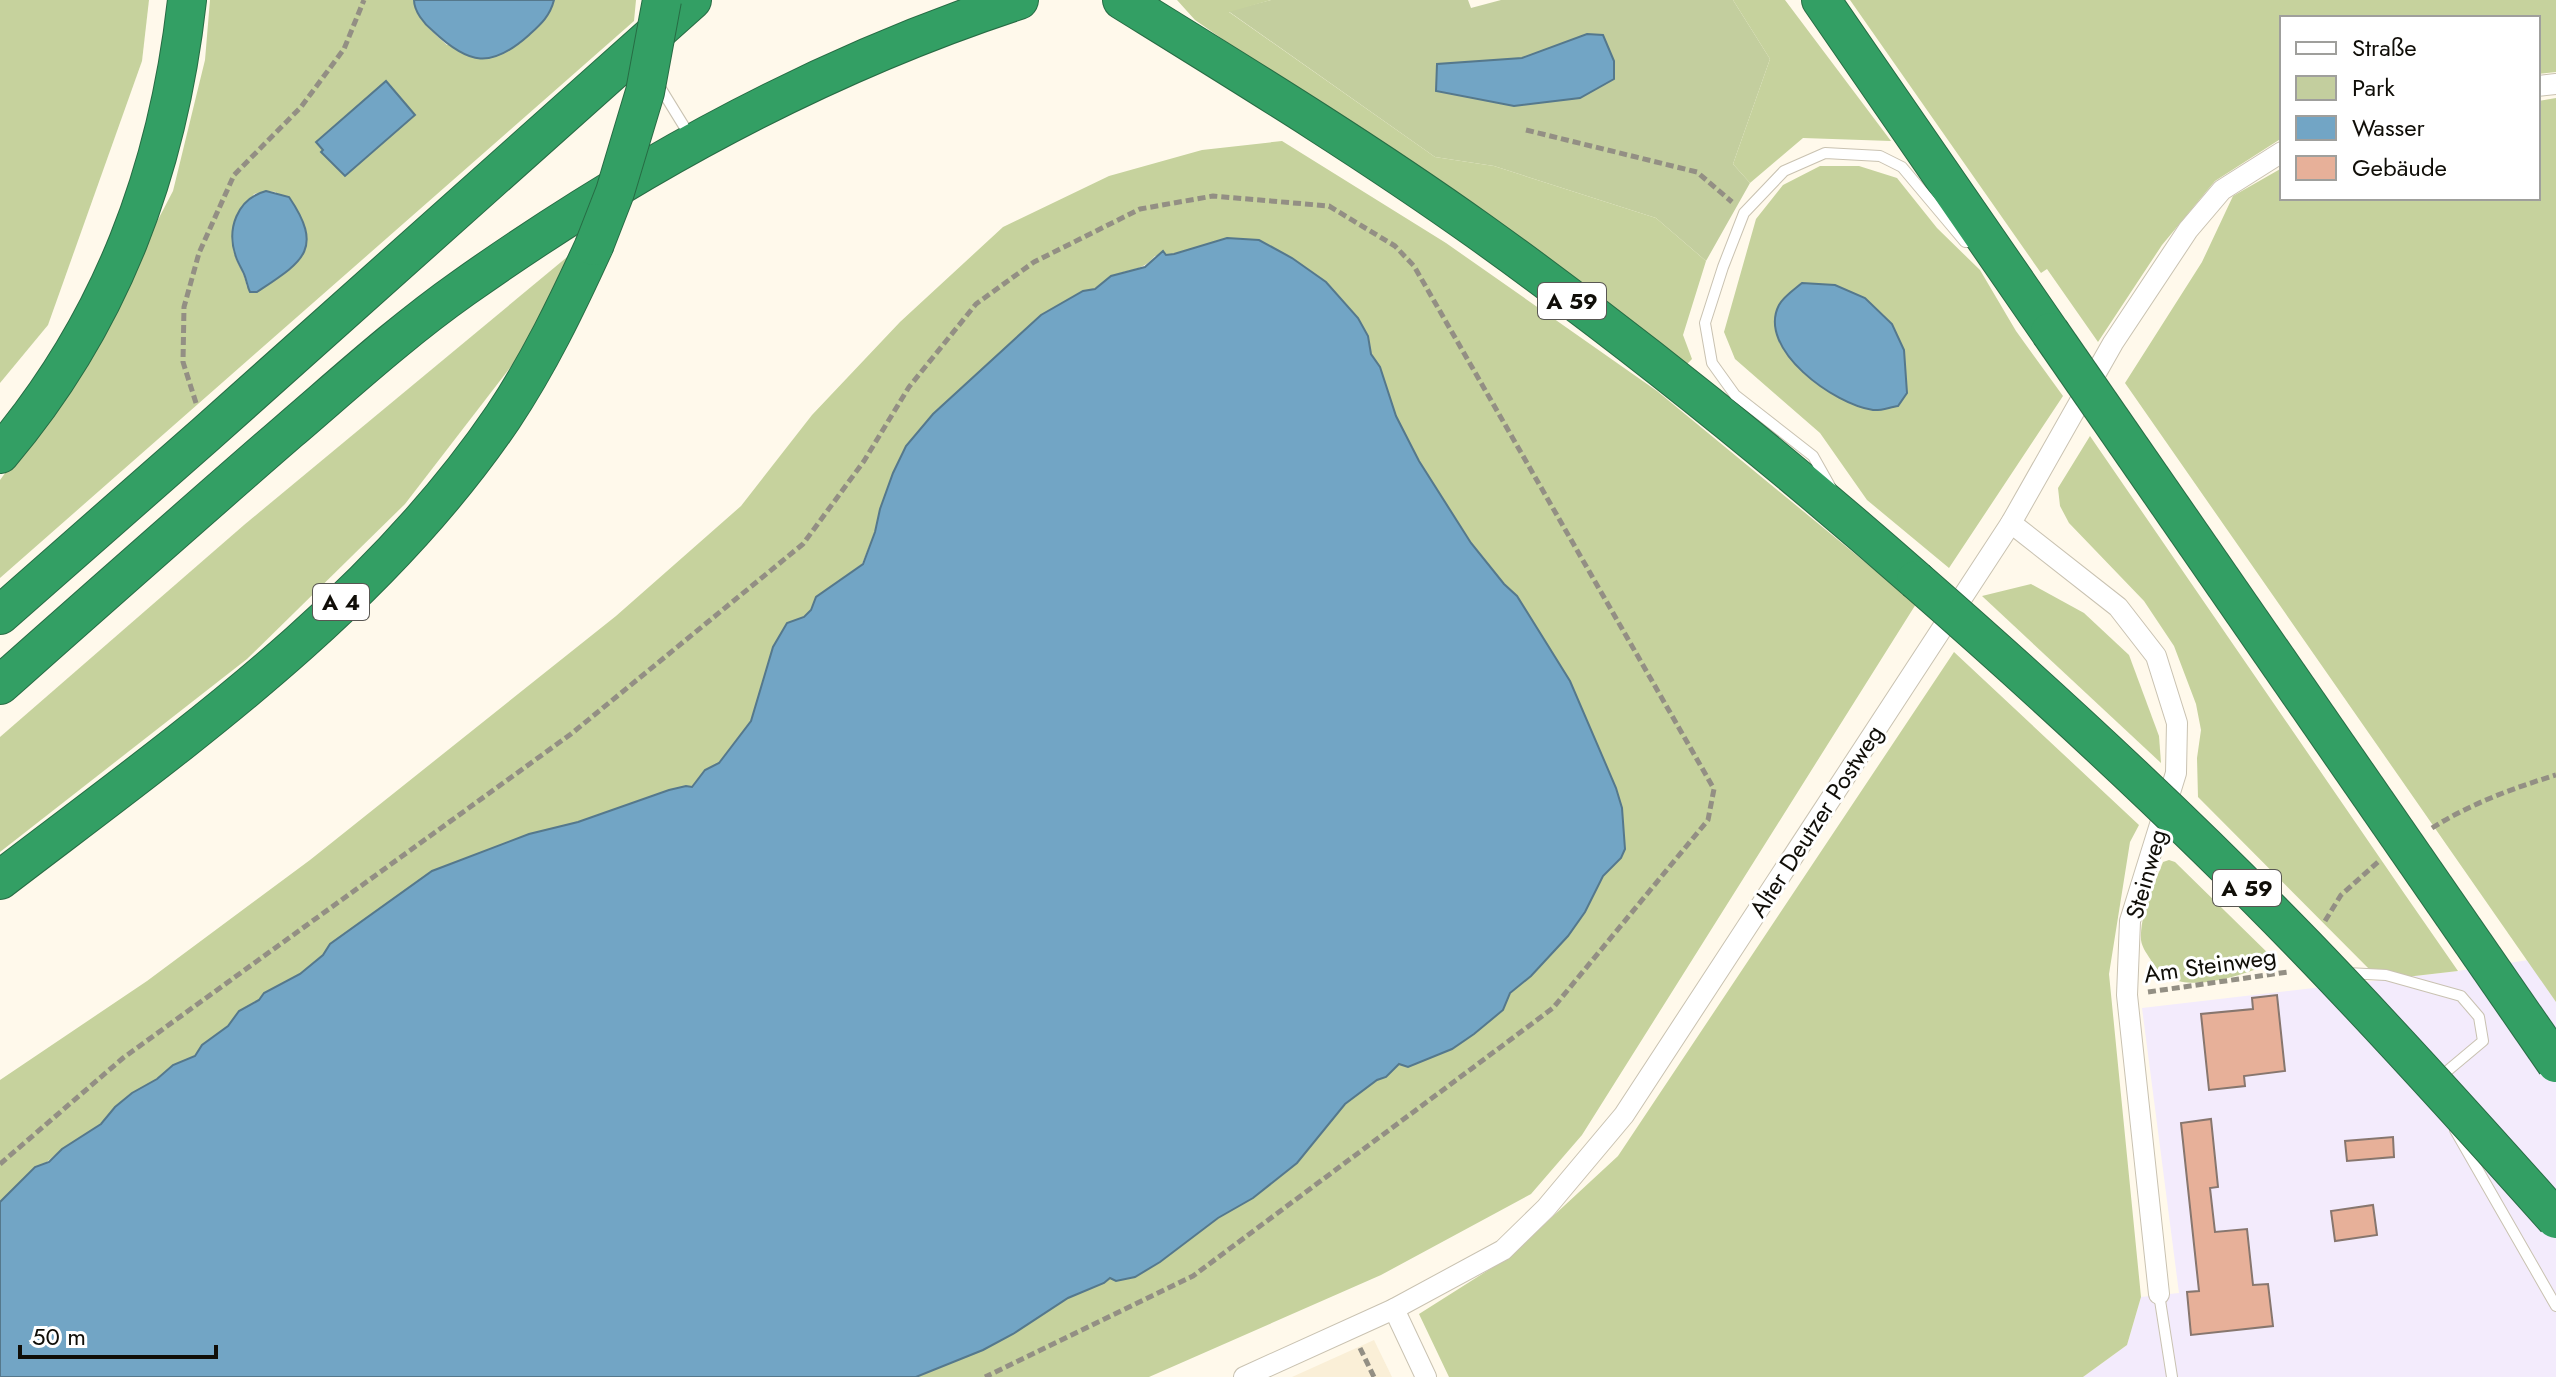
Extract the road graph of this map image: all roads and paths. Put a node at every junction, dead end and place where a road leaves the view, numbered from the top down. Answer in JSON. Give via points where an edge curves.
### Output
{"nodes":[{"id":1,"x":187,"y":0,"type":"edge"},
{"id":2,"x":364,"y":0,"type":"edge"},
{"id":3,"x":662,"y":0,"type":"edge"},
{"id":4,"x":692,"y":0,"type":"edge"},
{"id":5,"x":1019,"y":0,"type":"edge"},
{"id":6,"x":1122,"y":0,"type":"edge"},
{"id":7,"x":1821,"y":0,"type":"edge"},
{"id":8,"x":637,"y":49,"type":"junction"},
{"id":9,"x":1526,"y":130,"type":"dead end"},
{"id":10,"x":693,"y":142,"type":"junction"},
{"id":11,"x":2280,"y":153,"type":"edge"},
{"id":12,"x":1744,"y":213,"type":"junction"},
{"id":13,"x":1986,"y":242,"type":"junction"},
{"id":14,"x":206,"y":434,"type":"junction"},
{"id":15,"x":0,"y":454,"type":"edge"},
{"id":16,"x":1848,"y":520,"type":"junction"},
{"id":17,"x":2011,"y":523,"type":"junction"},
{"id":18,"x":0,"y":615,"type":"edge"},
{"id":19,"x":0,"y":685,"type":"edge"},
{"id":20,"x":2556,"y":775,"type":"edge"},
{"id":21,"x":2424,"y":832,"type":"dead end"},
{"id":22,"x":2389,"y":855,"type":"dead end"},
{"id":23,"x":0,"y":880,"type":"edge"},
{"id":24,"x":2324,"y":922,"type":"dead end"},
{"id":25,"x":2297,"y":971,"type":"joint"},
{"id":26,"x":2127,"y":995,"type":"junction"},
{"id":27,"x":2556,"y":1063,"type":"edge"},
{"id":28,"x":0,"y":1164,"type":"edge"},
{"id":29,"x":2556,"y":1219,"type":"edge"},
{"id":30,"x":2159,"y":1294,"type":"joint"},
{"id":31,"x":2556,"y":1306,"type":"edge"},
{"id":32,"x":1394,"y":1309,"type":"junction"},
{"id":33,"x":1351,"y":1329,"type":"junction"},
{"id":34,"x":985,"y":1377,"type":"edge"},
{"id":35,"x":1244,"y":1377,"type":"edge"},
{"id":36,"x":1374,"y":1377,"type":"edge"},
{"id":37,"x":1426,"y":1377,"type":"edge"},
{"id":38,"x":2172,"y":1377,"type":"edge"}],
"edges":[{"from":1,"to":15,"type":"highway","via":[[164,138],[139,216],[107,291],[67,362]]},
{"from":2,"to":14,"type":"path","via":[[344,49],[301,107],[234,175],[199,253],[184,307],[183,362]]},
{"from":3,"to":23,"type":"highway","number":"A 4","bridge":true,"via":[[645,92],[594,246],[562,315],[502,418],[436,503],[301,640],[234,699]]},
{"from":4,"to":8,"type":"highway"},
{"from":5,"to":10,"type":"highway","via":[[881,51]]},
{"from":6,"to":16,"type":"highway","number":"A 59","via":[[1336,133],[1479,231],[1617,334]]},
{"from":7,"to":13,"type":"highway"},
{"from":8,"to":10,"type":"lane"},
{"from":8,"to":14,"type":"highway"},
{"from":9,"to":12,"type":"path","via":[[1697,172]]},
{"from":10,"to":19,"type":"highway","via":[[462,289],[372,360]]},
{"from":11,"to":17,"type":"street","name":"Alter Deutzer Postweg","via":[[2222,190],[2188,230],[2113,343]]},
{"from":12,"to":13,"type":"lane","via":[[1784,171],[1825,153],[1880,156],[1902,167],[1965,242]]},
{"from":12,"to":16,"type":"lane","via":[[1705,323],[1712,363],[1735,395],[1813,456]]},
{"from":13,"to":27,"type":"highway","bridge":true},
{"from":14,"to":18,"type":"highway"},
{"from":16,"to":29,"type":"highway","number":"A 59","bridge":true,"via":[[2146,789],[2305,946]]},
{"from":17,"to":26,"type":"street","name":"Steinweg","via":[[2118,607],[2156,656],[2177,723],[2176,773],[2130,921]]},
{"from":17,"to":32,"type":"street","name":"Alter Deutzer Postweg","via":[[1624,1115],[1503,1250]]},
{"from":20,"to":21,"type":"path","via":[[2513,788]]},
{"from":22,"to":24,"type":"path","via":[[2341,895]]},
{"from":25,"to":26,"type":"path","name":"Am Steinweg"},
{"from":25,"to":31,"type":"lane","via":[[2386,975],[2461,996],[2479,1017],[2483,1041],[2446,1072],[2439,1103]]},
{"from":26,"to":30,"type":"street","name":"Steinweg"},
{"from":28,"to":34,"type":"path","via":[[123,1058],[571,734],[803,544],[864,461],[909,387],[976,304],[1034,262],[1140,209],[1213,196],[1329,206],[1395,246],[1414,266],[1714,789],[1708,820],[1553,1008],[1193,1276]]},
{"from":30,"to":38,"type":"lane"},
{"from":32,"to":33,"type":"street","name":"Alter Deutzer Postweg"},
{"from":32,"to":37,"type":"street"},
{"from":33,"to":35,"type":"street","name":"Alter Deutzer Postweg"},
{"from":33,"to":36,"type":"path"}]}
